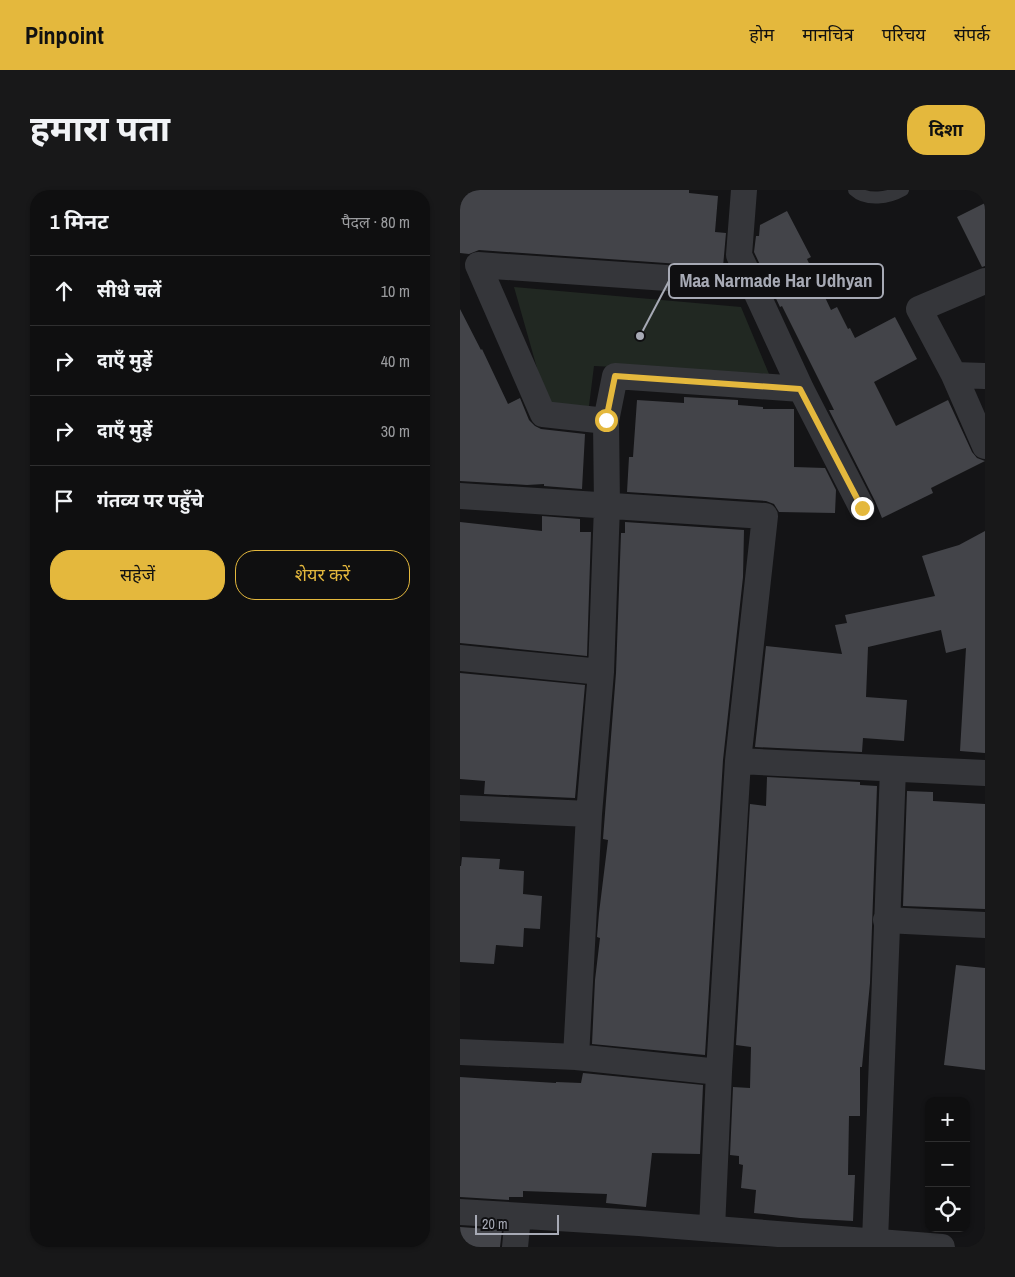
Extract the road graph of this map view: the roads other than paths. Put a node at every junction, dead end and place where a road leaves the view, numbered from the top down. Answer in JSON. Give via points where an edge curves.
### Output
{"nodes":[{"id":1,"x":744,"y":190,"type":"edge"},
{"id":2,"x":854,"y":190,"type":"edge"},
{"id":3,"x":903,"y":190,"type":"edge"},
{"id":4,"x":985,"y":281,"type":"edge"},
{"id":5,"x":753,"y":284,"type":"junction"},
{"id":6,"x":954,"y":375,"type":"junction"},
{"id":7,"x":985,"y":376,"type":"edge"},
{"id":8,"x":800,"y":389,"type":"junction"},
{"id":9,"x":606,"y":420,"type":"junction"},
{"id":10,"x":985,"y":446,"type":"edge"},
{"id":11,"x":460,"y":496,"type":"edge"},
{"id":12,"x":607,"y":506,"type":"junction"},
{"id":13,"x":862,"y":508,"type":"dead end"},
{"id":14,"x":460,"y":658,"type":"edge"},
{"id":15,"x":601,"y":672,"type":"junction"},
{"id":16,"x":738,"y":761,"type":"junction"},
{"id":17,"x":893,"y":769,"type":"junction"},
{"id":18,"x":985,"y":773,"type":"edge"},
{"id":19,"x":460,"y":808,"type":"edge"},
{"id":20,"x":589,"y":814,"type":"junction"},
{"id":21,"x":886,"y":920,"type":"junction"},
{"id":22,"x":985,"y":924,"type":"edge"},
{"id":23,"x":460,"y":1052,"type":"edge"},
{"id":24,"x":576,"y":1057,"type":"junction"},
{"id":25,"x":719,"y":1072,"type":"junction"},
{"id":26,"x":460,"y":1212,"type":"edge"},
{"id":27,"x":518,"y":1217,"type":"junction"},
{"id":28,"x":712,"y":1229,"type":"junction"},
{"id":29,"x":875,"y":1241,"type":"junction"},
{"id":30,"x":516,"y":1247,"type":"edge"},
{"id":31,"x":942,"y":1247,"type":"edge"}],
"edges":[{"from":1,"to":5,"type":"street","via":[[740,255]]},
{"from":2,"to":3,"type":"lane","via":[[870,197],[891,196]]},
{"from":4,"to":6,"type":"street","via":[[918,309]]},
{"from":5,"to":8,"type":"street"},
{"from":5,"to":9,"type":"street","via":[[478,265],[543,414]]},
{"from":6,"to":7,"type":"street"},
{"from":6,"to":10,"type":"street"},
{"from":8,"to":9,"type":"street","via":[[615,376]]},
{"from":8,"to":13,"type":"street"},
{"from":9,"to":12,"type":"street"},
{"from":11,"to":12,"type":"street"},
{"from":12,"to":15,"type":"street"},
{"from":12,"to":16,"type":"street","via":[[766,516]]},
{"from":14,"to":15,"type":"street"},
{"from":15,"to":20,"type":"street"},
{"from":16,"to":17,"type":"street"},
{"from":16,"to":25,"type":"street"},
{"from":17,"to":18,"type":"street"},
{"from":17,"to":21,"type":"street"},
{"from":19,"to":20,"type":"street"},
{"from":20,"to":24,"type":"street"},
{"from":21,"to":22,"type":"street"},
{"from":21,"to":29,"type":"street"},
{"from":23,"to":24,"type":"street"},
{"from":24,"to":25,"type":"street"},
{"from":25,"to":28,"type":"street"},
{"from":26,"to":27,"type":"street"},
{"from":27,"to":28,"type":"street"},
{"from":27,"to":30,"type":"street"},
{"from":28,"to":29,"type":"street"},
{"from":29,"to":31,"type":"street"}]}
